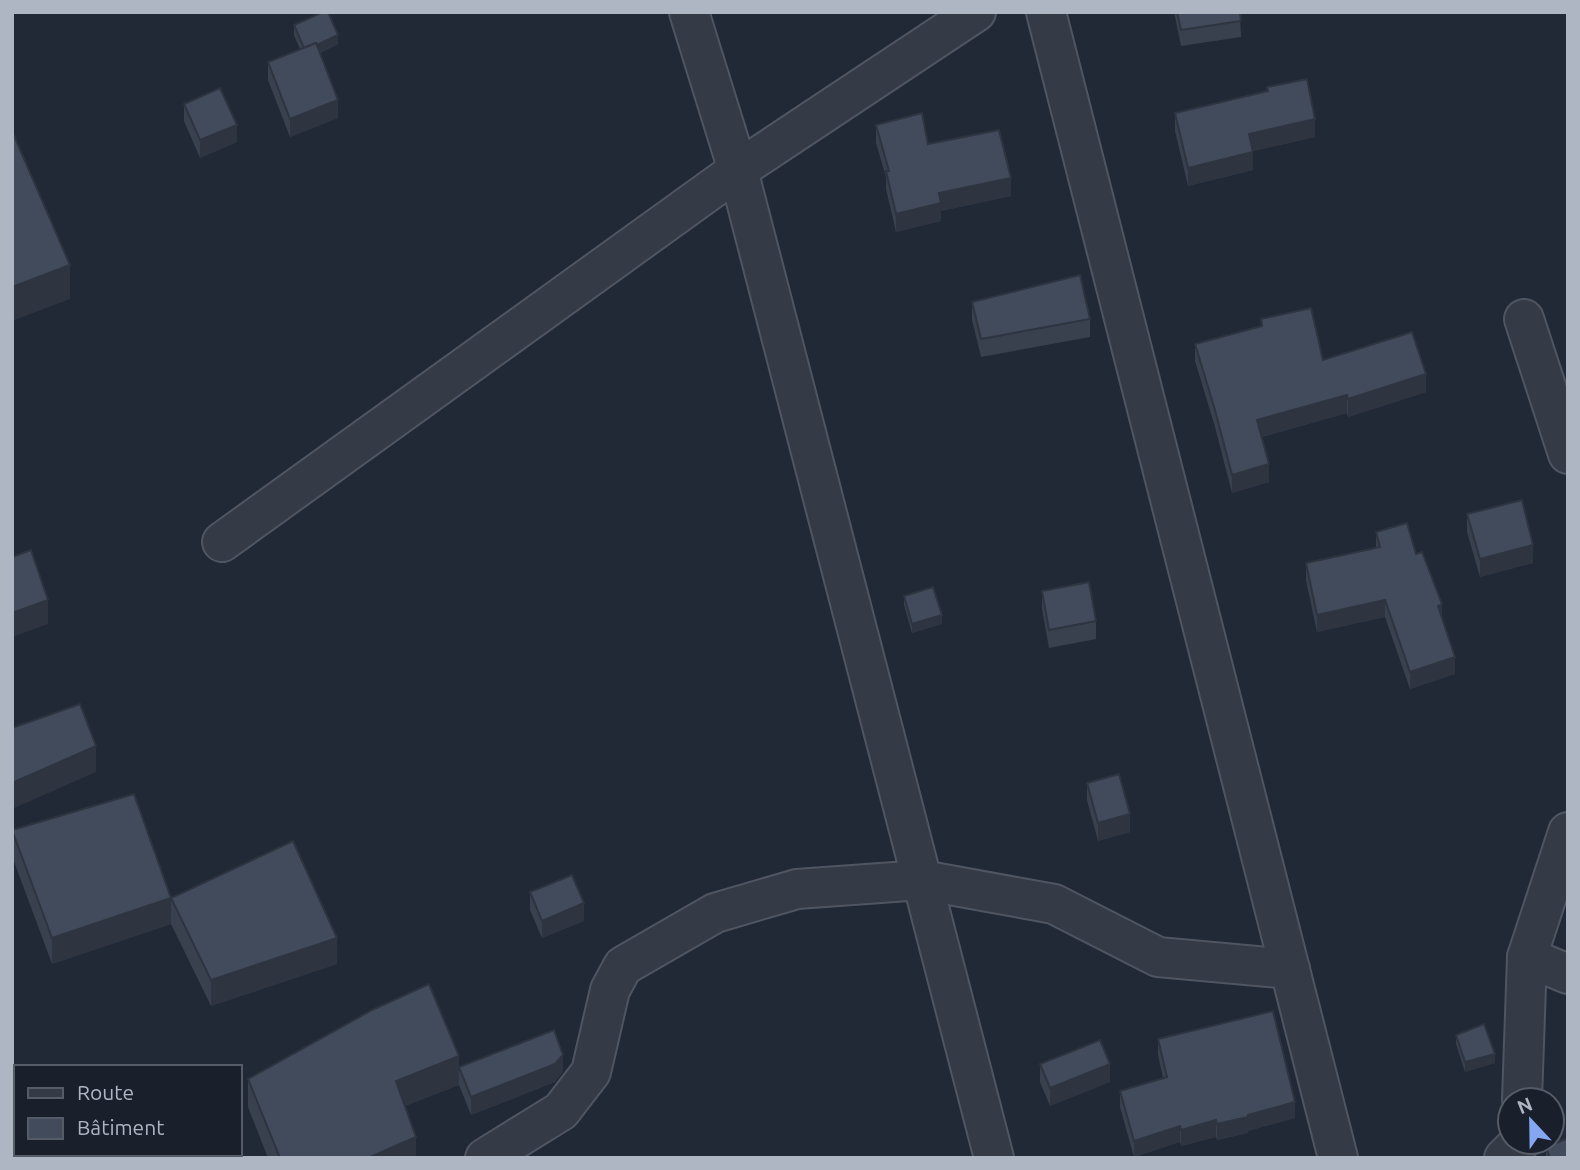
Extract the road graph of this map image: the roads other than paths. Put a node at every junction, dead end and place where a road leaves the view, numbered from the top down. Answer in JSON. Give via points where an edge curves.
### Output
{"nodes":[{"id":1,"x":690,"y":12,"type":"edge"},
{"id":2,"x":976,"y":12,"type":"edge"},
{"id":3,"x":1046,"y":12,"type":"edge"},
{"id":4,"x":738,"y":170,"type":"junction"},
{"id":5,"x":1524,"y":319,"type":"dead end"},
{"id":6,"x":1568,"y":454,"type":"edge"},
{"id":7,"x":222,"y":542,"type":"dead end"},
{"id":8,"x":1568,"y":832,"type":"edge"},
{"id":9,"x":922,"y":880,"type":"junction"},
{"id":10,"x":1527,"y":957,"type":"junction"},
{"id":11,"x":1290,"y":969,"type":"junction"},
{"id":12,"x":1568,"y":974,"type":"edge"},
{"id":13,"x":1522,"y":1086,"type":"edge"},
{"id":14,"x":485,"y":1158,"type":"edge"},
{"id":15,"x":994,"y":1158,"type":"edge"},
{"id":16,"x":1338,"y":1158,"type":"edge"}],
"edges":[{"from":1,"to":4,"type":"street"},
{"from":2,"to":4,"type":"street"},
{"from":3,"to":11,"type":"street"},
{"from":4,"to":7,"type":"street"},
{"from":4,"to":9,"type":"street"},
{"from":5,"to":6,"type":"street"},
{"from":8,"to":10,"type":"street"},
{"from":9,"to":11,"type":"street","via":[[1054,904],[1158,957]]},
{"from":9,"to":14,"type":"street","via":[[797,889],[715,913],[623,966],[610,990],[591,1072],[561,1111]]},
{"from":9,"to":15,"type":"street"},
{"from":10,"to":12,"type":"street"},
{"from":10,"to":13,"type":"street"},
{"from":11,"to":16,"type":"street"}]}
